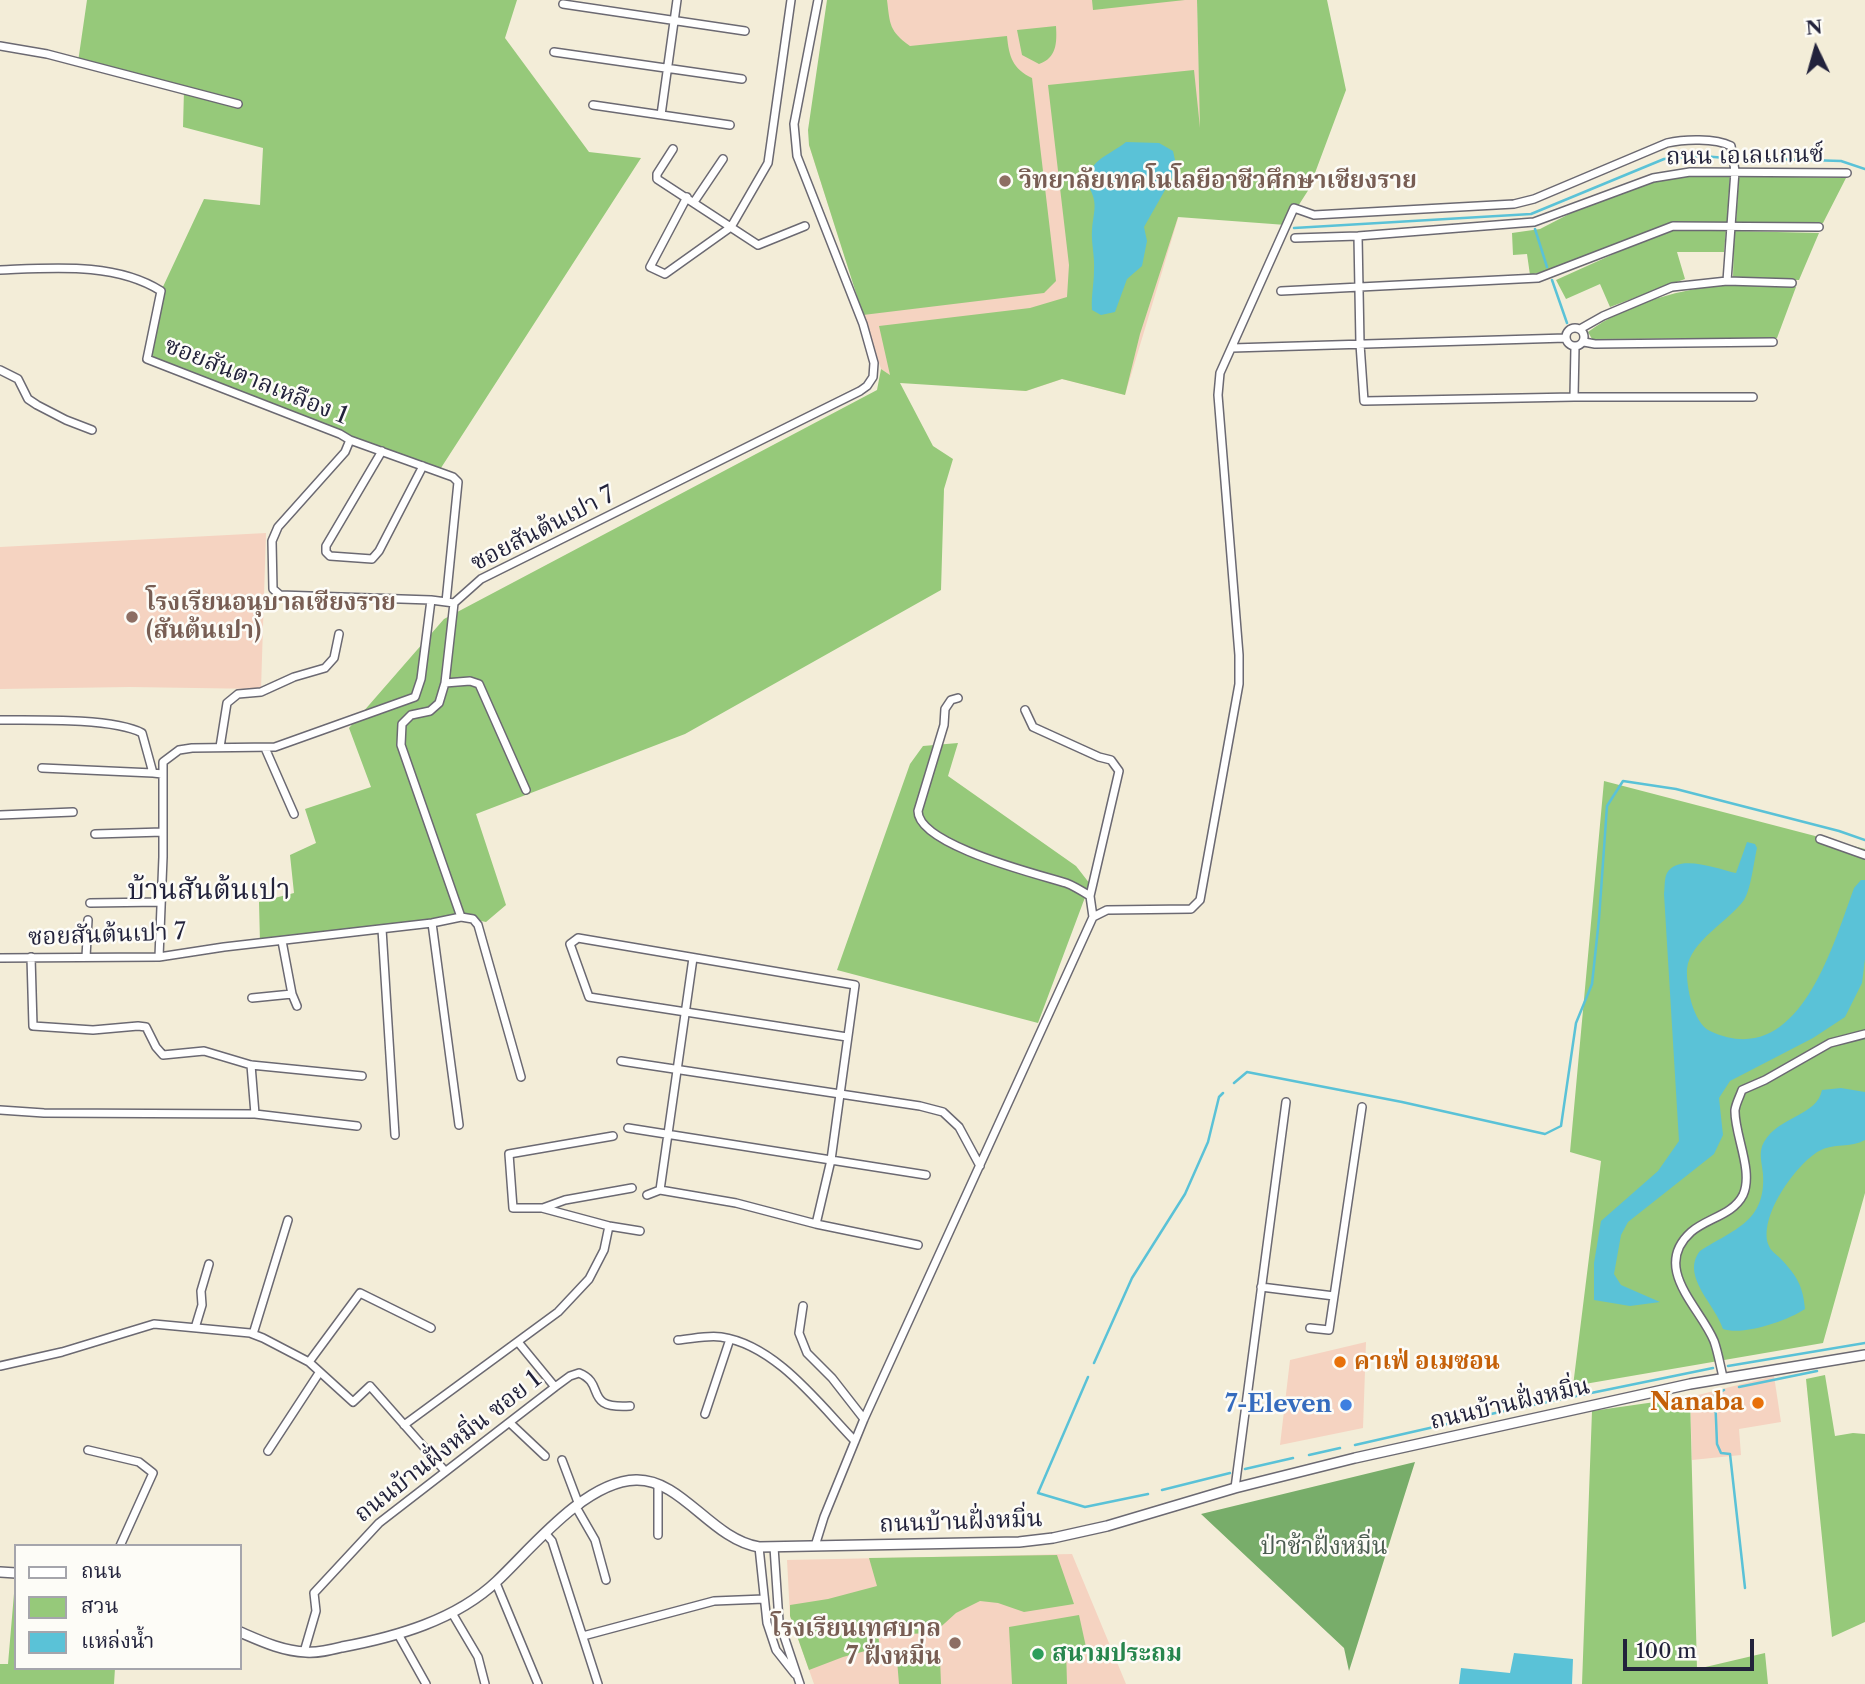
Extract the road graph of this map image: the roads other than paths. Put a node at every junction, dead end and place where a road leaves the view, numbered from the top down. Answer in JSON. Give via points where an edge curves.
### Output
{"nodes":[{"id":1,"x":677,"y":0,"type":"edge"},
{"id":2,"x":791,"y":0,"type":"edge"},
{"id":3,"x":818,"y":0,"type":"edge"},
{"id":4,"x":563,"y":4,"type":"dead end"},
{"id":5,"x":674,"y":21,"type":"junction"},
{"id":6,"x":745,"y":31,"type":"dead end"},
{"id":7,"x":0,"y":46,"type":"edge"},
{"id":8,"x":554,"y":52,"type":"dead end"},
{"id":9,"x":667,"y":68,"type":"junction"},
{"id":10,"x":742,"y":79,"type":"dead end"},
{"id":11,"x":238,"y":104,"type":"dead end"},
{"id":12,"x":593,"y":106,"type":"dead end"},
{"id":13,"x":661,"y":115,"type":"junction"},
{"id":14,"x":730,"y":125,"type":"dead end"},
{"id":15,"x":673,"y":149,"type":"dead end"},
{"id":16,"x":723,"y":159,"type":"dead end"},
{"id":17,"x":1735,"y":171,"type":"junction"},
{"id":18,"x":1847,"y":173,"type":"dead end"},
{"id":19,"x":690,"y":200,"type":"junction"},
{"id":20,"x":805,"y":226,"type":"dead end"},
{"id":21,"x":1732,"y":226,"type":"junction"},
{"id":22,"x":731,"y":227,"type":"junction"},
{"id":23,"x":1819,"y":227,"type":"dead end"},
{"id":24,"x":1358,"y":236,"type":"junction"},
{"id":25,"x":1295,"y":238,"type":"dead end"},
{"id":26,"x":0,"y":270,"type":"edge"},
{"id":27,"x":1727,"y":281,"type":"junction"},
{"id":28,"x":1792,"y":283,"type":"dead end"},
{"id":29,"x":1359,"y":288,"type":"junction"},
{"id":30,"x":1281,"y":291,"type":"dead end"},
{"id":31,"x":1580,"y":329,"type":"junction"},
{"id":32,"x":1566,"y":338,"type":"junction"},
{"id":33,"x":1584,"y":342,"type":"junction"},
{"id":34,"x":1773,"y":342,"type":"dead end"},
{"id":35,"x":1360,"y":344,"type":"junction"},
{"id":36,"x":1575,"y":347,"type":"junction"},
{"id":37,"x":1232,"y":348,"type":"junction"},
{"id":38,"x":0,"y":370,"type":"edge"},
{"id":39,"x":1574,"y":397,"type":"junction"},
{"id":40,"x":1753,"y":397,"type":"dead end"},
{"id":41,"x":92,"y":430,"type":"dead end"},
{"id":42,"x":350,"y":440,"type":"junction"},
{"id":43,"x":382,"y":451,"type":"junction"},
{"id":44,"x":423,"y":466,"type":"junction"},
{"id":45,"x":431,"y":600,"type":"junction"},
{"id":46,"x":450,"y":602,"type":"junction"},
{"id":47,"x":339,"y":635,"type":"dead end"},
{"id":48,"x":445,"y":682,"type":"junction"},
{"id":49,"x":958,"y":698,"type":"dead end"},
{"id":50,"x":1025,"y":710,"type":"dead end"},
{"id":51,"x":0,"y":720,"type":"edge"},
{"id":52,"x":220,"y":747,"type":"junction"},
{"id":53,"x":265,"y":748,"type":"junction"},
{"id":54,"x":42,"y":768,"type":"dead end"},
{"id":55,"x":158,"y":774,"type":"junction"},
{"id":56,"x":526,"y":790,"type":"dead end"},
{"id":57,"x":74,"y":812,"type":"dead end"},
{"id":58,"x":294,"y":814,"type":"dead end"},
{"id":59,"x":0,"y":815,"type":"edge"},
{"id":60,"x":163,"y":832,"type":"junction"},
{"id":61,"x":95,"y":834,"type":"dead end"},
{"id":62,"x":1820,"y":839,"type":"dead end"},
{"id":63,"x":1865,"y":855,"type":"edge"},
{"id":64,"x":1090,"y":896,"type":"junction"},
{"id":65,"x":160,"y":902,"type":"junction"},
{"id":66,"x":90,"y":903,"type":"dead end"},
{"id":67,"x":461,"y":917,"type":"junction"},
{"id":68,"x":1093,"y":918,"type":"junction"},
{"id":69,"x":89,"y":920,"type":"dead end"},
{"id":70,"x":432,"y":923,"type":"junction"},
{"id":71,"x":382,"y":929,"type":"junction"},
{"id":72,"x":282,"y":941,"type":"junction"},
{"id":73,"x":31,"y":957,"type":"junction"},
{"id":74,"x":86,"y":957,"type":"junction"},
{"id":75,"x":159,"y":957,"type":"junction"},
{"id":76,"x":0,"y":958,"type":"edge"},
{"id":77,"x":694,"y":958,"type":"junction"},
{"id":78,"x":292,"y":994,"type":"junction"},
{"id":79,"x":252,"y":998,"type":"dead end"},
{"id":80,"x":297,"y":1006,"type":"dead end"},
{"id":81,"x":686,"y":1012,"type":"junction"},
{"id":82,"x":1865,"y":1034,"type":"edge"},
{"id":83,"x":847,"y":1037,"type":"junction"},
{"id":84,"x":621,"y":1061,"type":"dead end"},
{"id":85,"x":251,"y":1065,"type":"junction"},
{"id":86,"x":677,"y":1069,"type":"junction"},
{"id":87,"x":362,"y":1076,"type":"dead end"},
{"id":88,"x":521,"y":1077,"type":"dead end"},
{"id":89,"x":839,"y":1095,"type":"junction"},
{"id":90,"x":1286,"y":1102,"type":"dead end"},
{"id":91,"x":1362,"y":1108,"type":"dead end"},
{"id":92,"x":0,"y":1111,"type":"edge"},
{"id":93,"x":255,"y":1114,"type":"junction"},
{"id":94,"x":459,"y":1125,"type":"dead end"},
{"id":95,"x":356,"y":1126,"type":"dead end"},
{"id":96,"x":628,"y":1128,"type":"dead end"},
{"id":97,"x":668,"y":1134,"type":"junction"},
{"id":98,"x":396,"y":1135,"type":"dead end"},
{"id":99,"x":613,"y":1136,"type":"dead end"},
{"id":100,"x":831,"y":1160,"type":"junction"},
{"id":101,"x":980,"y":1166,"type":"junction"},
{"id":102,"x":926,"y":1175,"type":"dead end"},
{"id":103,"x":632,"y":1188,"type":"dead end"},
{"id":104,"x":660,"y":1190,"type":"junction"},
{"id":105,"x":647,"y":1195,"type":"dead end"},
{"id":106,"x":542,"y":1208,"type":"junction"},
{"id":107,"x":288,"y":1220,"type":"dead end"},
{"id":108,"x":816,"y":1224,"type":"junction"},
{"id":109,"x":610,"y":1226,"type":"junction"},
{"id":110,"x":640,"y":1231,"type":"dead end"},
{"id":111,"x":918,"y":1245,"type":"dead end"},
{"id":112,"x":209,"y":1264,"type":"dead end"},
{"id":113,"x":1261,"y":1287,"type":"junction"},
{"id":114,"x":1334,"y":1296,"type":"junction"},
{"id":115,"x":803,"y":1306,"type":"dead end"},
{"id":116,"x":195,"y":1328,"type":"junction"},
{"id":117,"x":431,"y":1328,"type":"dead end"},
{"id":118,"x":1310,"y":1328,"type":"dead end"},
{"id":119,"x":253,"y":1334,"type":"junction"},
{"id":120,"x":730,"y":1339,"type":"junction"},
{"id":121,"x":678,"y":1340,"type":"dead end"},
{"id":122,"x":518,"y":1342,"type":"junction"},
{"id":123,"x":1865,"y":1355,"type":"edge"},
{"id":124,"x":309,"y":1362,"type":"junction"},
{"id":125,"x":0,"y":1366,"type":"edge"},
{"id":126,"x":319,"y":1373,"type":"junction"},
{"id":127,"x":1723,"y":1377,"type":"junction"},
{"id":128,"x":555,"y":1387,"type":"junction"},
{"id":129,"x":629,"y":1406,"type":"dead end"},
{"id":130,"x":705,"y":1414,"type":"dead end"},
{"id":131,"x":864,"y":1419,"type":"junction"},
{"id":132,"x":510,"y":1423,"type":"junction"},
{"id":133,"x":404,"y":1425,"type":"junction"},
{"id":134,"x":855,"y":1441,"type":"junction"},
{"id":135,"x":88,"y":1450,"type":"dead end"},
{"id":136,"x":268,"y":1451,"type":"dead end"},
{"id":137,"x":545,"y":1456,"type":"dead end"},
{"id":138,"x":562,"y":1460,"type":"dead end"},
{"id":139,"x":445,"y":1471,"type":"junction"},
{"id":140,"x":658,"y":1484,"type":"junction"},
{"id":141,"x":1235,"y":1488,"type":"junction"},
{"id":142,"x":577,"y":1506,"type":"junction"},
{"id":143,"x":545,"y":1533,"type":"junction"},
{"id":144,"x":658,"y":1535,"type":"dead end"},
{"id":145,"x":121,"y":1544,"type":"edge"},
{"id":146,"x":815,"y":1546,"type":"junction"},
{"id":147,"x":759,"y":1547,"type":"junction"},
{"id":148,"x":774,"y":1547,"type":"junction"},
{"id":149,"x":606,"y":1580,"type":"dead end"},
{"id":150,"x":496,"y":1583,"type":"junction"},
{"id":151,"x":764,"y":1600,"type":"junction"},
{"id":152,"x":452,"y":1613,"type":"junction"},
{"id":153,"x":242,"y":1633,"type":"edge"},
{"id":154,"x":398,"y":1634,"type":"junction"},
{"id":155,"x":583,"y":1636,"type":"junction"},
{"id":156,"x":304,"y":1652,"type":"junction"},
{"id":157,"x":799,"y":1681,"type":"edge"},
{"id":158,"x":426,"y":1684,"type":"edge"},
{"id":159,"x":485,"y":1684,"type":"edge"},
{"id":160,"x":538,"y":1684,"type":"edge"},
{"id":161,"x":598,"y":1684,"type":"edge"}],
"edges":[{"from":1,"to":5,"type":"street"},
{"from":2,"to":22,"type":"street","via":[[768,163]]},
{"from":3,"to":46,"type":"street","name":"ซอยสันต้นเปา 7","via":[[794,124],[797,156],[863,324],[874,363],[873,377],[860,391],[481,579]]},
{"from":4,"to":5,"type":"street"},
{"from":5,"to":6,"type":"street"},
{"from":5,"to":9,"type":"street"},
{"from":7,"to":11,"type":"street"},
{"from":8,"to":9,"type":"street"},
{"from":9,"to":10,"type":"street"},
{"from":9,"to":13,"type":"street"},
{"from":12,"to":13,"type":"street"},
{"from":13,"to":14,"type":"street"},
{"from":15,"to":19,"type":"street","via":[[657,179]]},
{"from":16,"to":19,"type":"street"},
{"from":17,"to":18,"type":"street","name":"ถนน เอเลแกนซ์"},
{"from":17,"to":21,"type":"street"},
{"from":17,"to":24,"type":"street","name":"ถนน เอเลแกนซ์","via":[[1653,177],[1534,222]]},
{"from":17,"to":37,"type":"street","via":[[1731,146],[1677,141],[1514,204],[1314,215],[1294,208]]},
{"from":19,"to":22,"type":"street"},
{"from":19,"to":22,"type":"street","via":[[650,267],[665,274]]},
{"from":20,"to":22,"type":"street","via":[[758,245]]},
{"from":21,"to":23,"type":"street"},
{"from":21,"to":27,"type":"street"},
{"from":21,"to":29,"type":"street","via":[[1673,226],[1538,278]]},
{"from":24,"to":25,"type":"street","name":"ถนน เอเลแกนซ์"},
{"from":24,"to":29,"type":"street"},
{"from":26,"to":42,"type":"street","name":"ซอยสันตาลเหลือง 1","via":[[98,270],[146,282],[161,291],[147,359]]},
{"from":27,"to":28,"type":"street"},
{"from":27,"to":31,"type":"street","via":[[1672,287]]},
{"from":29,"to":30,"type":"street"},
{"from":29,"to":35,"type":"street"},
{"from":31,"to":32,"type":"street","via":[[1571,329]]},
{"from":31,"to":33,"type":"street"},
{"from":32,"to":35,"type":"street"},
{"from":32,"to":36,"type":"street"},
{"from":33,"to":34,"type":"street"},
{"from":33,"to":36,"type":"street"},
{"from":35,"to":37,"type":"street"},
{"from":35,"to":39,"type":"street","via":[[1364,401]]},
{"from":36,"to":39,"type":"street"},
{"from":37,"to":68,"type":"street","via":[[1220,373],[1218,395],[1238,684],[1199,900],[1191,908],[1107,910]]},
{"from":38,"to":41,"type":"street","via":[[18,379],[28,399],[37,405]]},
{"from":39,"to":40,"type":"street"},
{"from":42,"to":43,"type":"street"},
{"from":42,"to":45,"type":"street","name":"ซอยสันตาลเหลือง 1","via":[[345,452],[278,527],[272,541],[273,589],[280,594]]},
{"from":43,"to":44,"type":"street"},
{"from":43,"to":44,"type":"street","via":[[326,546],[330,556],[372,559]]},
{"from":44,"to":46,"type":"street","via":[[453,477],[459,485]]},
{"from":45,"to":46,"type":"street","name":"ซอยสันตาลเหลือง 1"},
{"from":45,"to":53,"type":"street","via":[[415,697]]},
{"from":46,"to":48,"type":"street","name":"ซอยสันต้นเปา 7"},
{"from":47,"to":52,"type":"street","via":[[334,658],[325,668],[261,692],[232,697]]},
{"from":48,"to":56,"type":"street","via":[[479,684]]},
{"from":48,"to":67,"type":"street","name":"ซอยสันต้นเปา 7","via":[[439,703],[402,724],[401,745]]},
{"from":49,"to":64,"type":"street","via":[[946,709],[918,811],[923,826],[968,852],[1068,884]]},
{"from":50,"to":64,"type":"street","via":[[1033,727],[1111,760],[1119,771]]},
{"from":51,"to":55,"type":"street","via":[[131,727],[142,733]]},
{"from":52,"to":53,"type":"street"},
{"from":52,"to":55,"type":"street","via":[[179,750],[163,762]]},
{"from":53,"to":58,"type":"street"},
{"from":54,"to":55,"type":"street"},
{"from":55,"to":60,"type":"street"},
{"from":57,"to":59,"type":"street"},
{"from":60,"to":61,"type":"street"},
{"from":60,"to":65,"type":"street"},
{"from":62,"to":63,"type":"street"},
{"from":64,"to":68,"type":"street"},
{"from":65,"to":66,"type":"street"},
{"from":65,"to":75,"type":"street"},
{"from":67,"to":70,"type":"street","name":"ซอยสันต้นเปา 7"},
{"from":67,"to":88,"type":"street","via":[[478,925]]},
{"from":68,"to":101,"type":"street"},
{"from":69,"to":74,"type":"street"},
{"from":70,"to":71,"type":"street","name":"ซอยสันต้นเปา 7"},
{"from":70,"to":94,"type":"street"},
{"from":71,"to":72,"type":"street","name":"ซอยสันต้นเปา 7"},
{"from":71,"to":98,"type":"street"},
{"from":72,"to":75,"type":"street","name":"ซอยสันต้นเปา 7"},
{"from":72,"to":78,"type":"street"},
{"from":73,"to":74,"type":"street","name":"ซอยสันต้นเปา 7"},
{"from":73,"to":76,"type":"street","name":"ซอยสันต้นเปา 7"},
{"from":73,"to":85,"type":"street","via":[[33,1026],[146,1027],[163,1055],[204,1051]]},
{"from":74,"to":75,"type":"street","name":"ซอยสันต้นเปา 7"},
{"from":77,"to":81,"type":"street"},
{"from":77,"to":81,"type":"street","via":[[578,938],[570,944],[589,997]]},
{"from":77,"to":83,"type":"street","via":[[855,985]]},
{"from":78,"to":79,"type":"street"},
{"from":78,"to":80,"type":"street"},
{"from":81,"to":83,"type":"street"},
{"from":81,"to":86,"type":"street"},
{"from":82,"to":127,"type":"street","via":[[1830,1043],[1742,1090],[1735,1110],[1746,1174],[1743,1195],[1727,1211],[1691,1232],[1678,1250],[1676,1269],[1685,1295],[1713,1340]]},
{"from":83,"to":89,"type":"street"},
{"from":84,"to":86,"type":"street"},
{"from":85,"to":87,"type":"street"},
{"from":85,"to":93,"type":"street"},
{"from":86,"to":89,"type":"street"},
{"from":86,"to":97,"type":"street"},
{"from":89,"to":100,"type":"street"},
{"from":89,"to":101,"type":"street","via":[[943,1112],[959,1127]]},
{"from":90,"to":113,"type":"street"},
{"from":91,"to":114,"type":"street"},
{"from":92,"to":93,"type":"street"},
{"from":93,"to":95,"type":"street"},
{"from":96,"to":97,"type":"street"},
{"from":97,"to":100,"type":"street"},
{"from":97,"to":104,"type":"street"},
{"from":99,"to":106,"type":"street","via":[[509,1154],[513,1209]]},
{"from":100,"to":102,"type":"street"},
{"from":100,"to":108,"type":"street"},
{"from":101,"to":131,"type":"street"},
{"from":103,"to":106,"type":"street"},
{"from":104,"to":105,"type":"street"},
{"from":104,"to":108,"type":"street"},
{"from":106,"to":109,"type":"street"},
{"from":107,"to":119,"type":"street"},
{"from":108,"to":111,"type":"street"},
{"from":109,"to":110,"type":"street"},
{"from":109,"to":122,"type":"street","via":[[589,1279],[558,1312]]},
{"from":112,"to":116,"type":"street"},
{"from":113,"to":114,"type":"street"},
{"from":113,"to":141,"type":"street"},
{"from":114,"to":118,"type":"street","via":[[1329,1330]]},
{"from":115,"to":131,"type":"street","via":[[799,1333],[807,1353]]},
{"from":116,"to":119,"type":"street"},
{"from":116,"to":125,"type":"street","via":[[154,1324]]},
{"from":117,"to":124,"type":"street","via":[[360,1293]]},
{"from":119,"to":124,"type":"street"},
{"from":120,"to":121,"type":"street"},
{"from":120,"to":130,"type":"street"},
{"from":120,"to":134,"type":"street","via":[[779,1363]]},
{"from":122,"to":128,"type":"street"},
{"from":122,"to":133,"type":"street"},
{"from":123,"to":127,"type":"street","name":"ถนนบ้านฝั่งหมิ่น"},
{"from":124,"to":126,"type":"street"},
{"from":126,"to":133,"type":"street","via":[[353,1402],[370,1386]]},
{"from":126,"to":136,"type":"street"},
{"from":127,"to":141,"type":"street","name":"ถนนบ้านฝั่งหมิ่น"},
{"from":128,"to":129,"type":"street","name":"ถนนบ้านฝั่งหมิ่น ซอย 1","via":[[579,1373],[588,1378],[602,1403]]},
{"from":128,"to":132,"type":"street","name":"ถนนบ้านฝั่งหมิ่น ซอย 1"},
{"from":131,"to":134,"type":"street"},
{"from":132,"to":137,"type":"street"},
{"from":132,"to":139,"type":"street","name":"ถนนบ้านฝั่งหมิ่น ซอย 1"},
{"from":133,"to":139,"type":"street"},
{"from":134,"to":146,"type":"street"},
{"from":135,"to":145,"type":"street","via":[[139,1462],[153,1473]]},
{"from":138,"to":142,"type":"street"},
{"from":139,"to":156,"type":"street","name":"ถนนบ้านฝั่งหมิ่น ซอย 1","via":[[379,1523],[314,1593],[316,1611]]},
{"from":140,"to":142,"type":"street","name":"ถนนบ้านฝั่งหมิ่น","via":[[622,1481]]},
{"from":140,"to":144,"type":"street"},
{"from":140,"to":147,"type":"street","name":"ถนนบ้านฝั่งหมิ่น","via":[[729,1537]]},
{"from":141,"to":146,"type":"street","name":"ถนนบ้านฝั่งหมิ่น","via":[[1053,1538]]},
{"from":142,"to":143,"type":"street","name":"ถนนบ้านฝั่งหมิ่น"},
{"from":142,"to":149,"type":"street","via":[[595,1540]]},
{"from":143,"to":150,"type":"street","name":"ถนนบ้านฝั่งหมิ่น"},
{"from":143,"to":155,"type":"street","via":[[552,1541]]},
{"from":146,"to":148,"type":"street","name":"ถนนบ้านฝั่งหมิ่น"},
{"from":147,"to":148,"type":"street","name":"ถนนบ้านฝั่งหมิ่น"},
{"from":147,"to":151,"type":"street"},
{"from":148,"to":157,"type":"street","via":[[779,1620]]},
{"from":150,"to":152,"type":"street","name":"ถนนบ้านฝั่งหมิ่น"},
{"from":150,"to":160,"type":"street"},
{"from":151,"to":155,"type":"street","via":[[713,1601]]},
{"from":151,"to":157,"type":"street","via":[[776,1650]]},
{"from":152,"to":154,"type":"street","name":"ถนนบ้านฝั่งหมิ่น"},
{"from":152,"to":159,"type":"street","via":[[478,1657]]},
{"from":153,"to":156,"type":"street","name":"ถนนบ้านฝั่งหมิ่น"},
{"from":154,"to":156,"type":"street","name":"ถนนบ้านฝั่งหมิ่น"},
{"from":154,"to":158,"type":"street"},
{"from":155,"to":161,"type":"street"}]}
